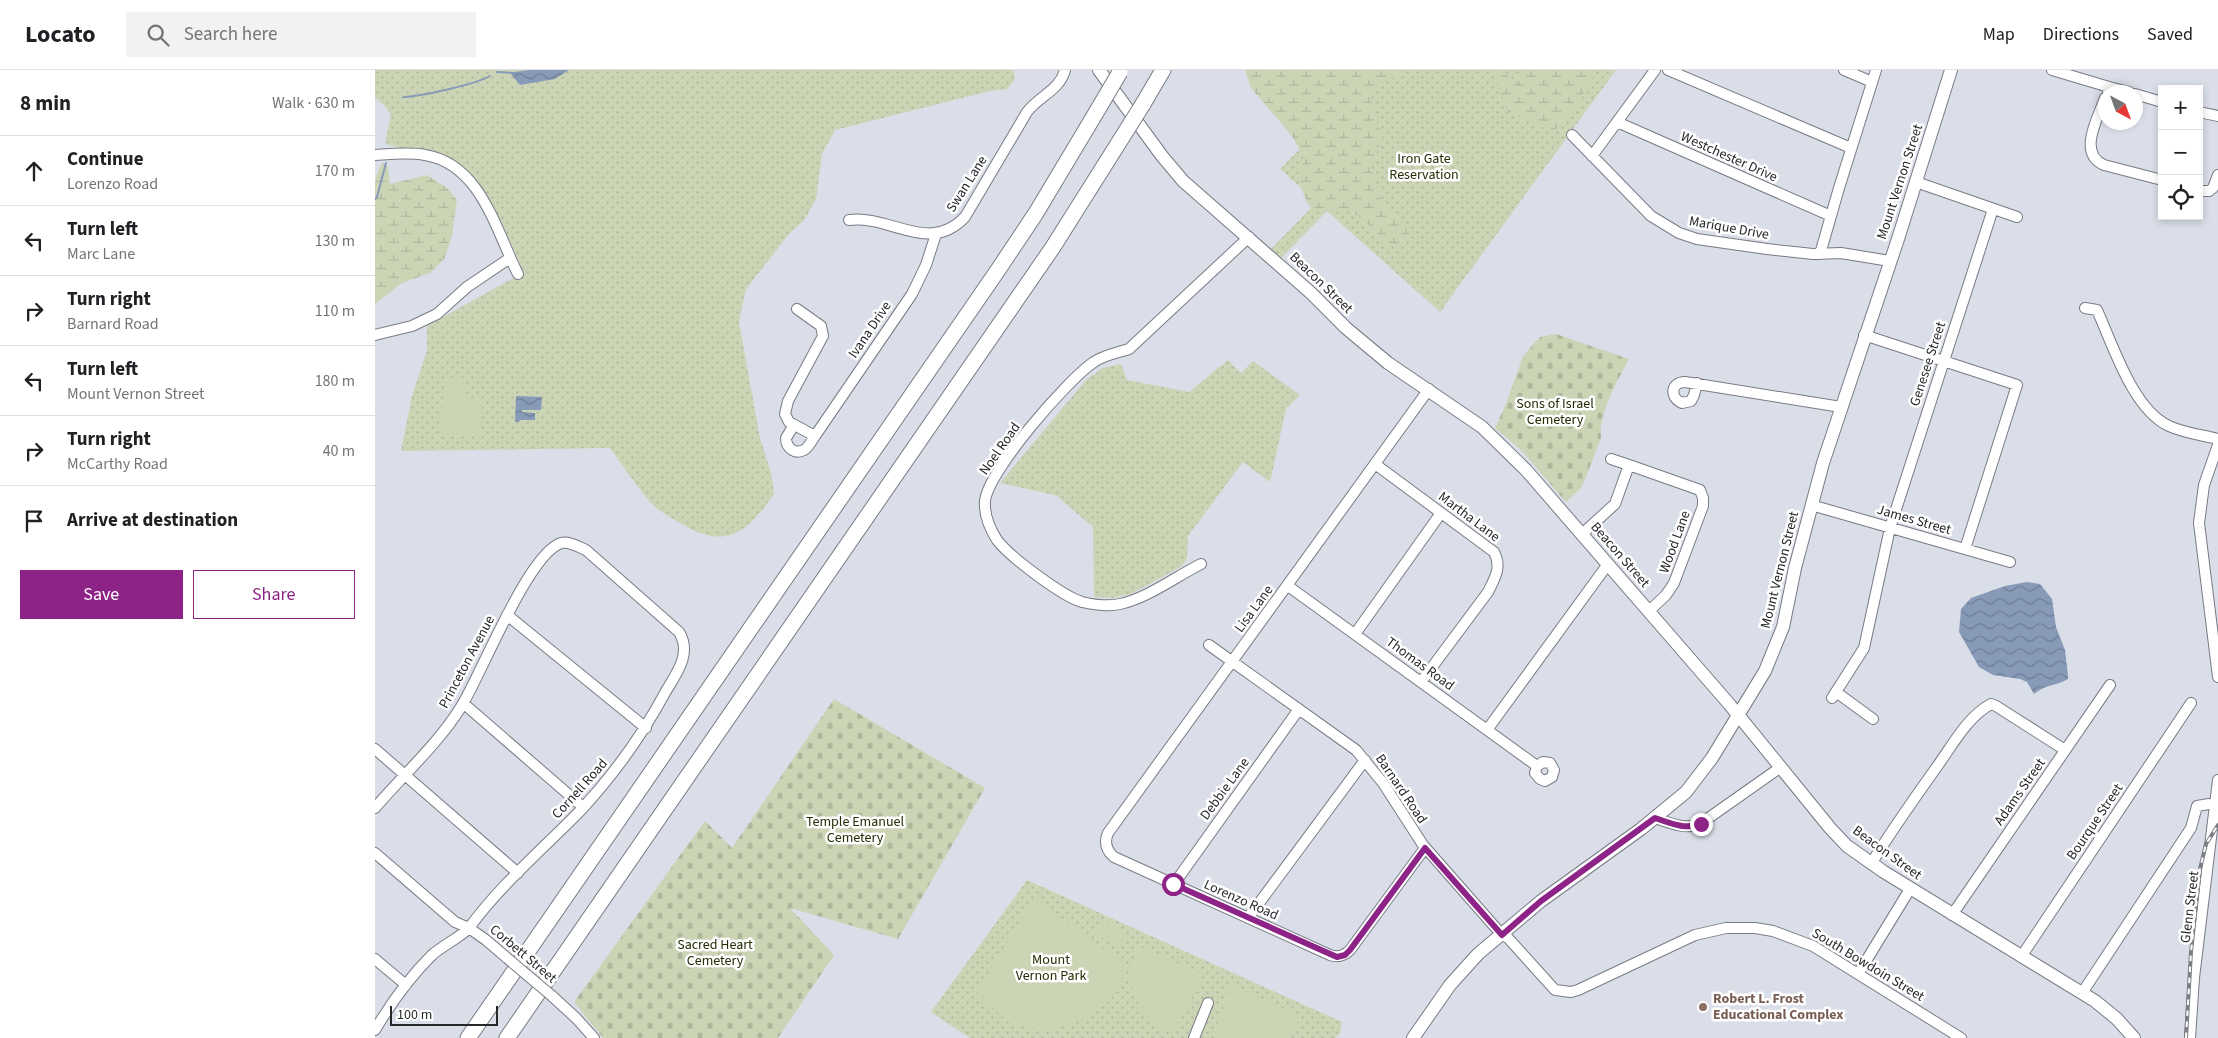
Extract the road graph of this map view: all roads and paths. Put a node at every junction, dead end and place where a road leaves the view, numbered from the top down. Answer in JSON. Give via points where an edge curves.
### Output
{"nodes":[{"id":1,"x":1065,"y":70,"type":"edge"},
{"id":2,"x":1099,"y":70,"type":"edge"},
{"id":3,"x":1163,"y":70,"type":"edge"},
{"id":4,"x":1655,"y":70,"type":"edge"},
{"id":5,"x":1668,"y":70,"type":"edge"},
{"id":6,"x":1844,"y":70,"type":"edge"},
{"id":7,"x":1876,"y":70,"type":"edge"},
{"id":8,"x":1951,"y":70,"type":"edge"},
{"id":9,"x":2053,"y":70,"type":"edge"},
{"id":10,"x":1120,"y":71,"type":"edge"},
{"id":11,"x":1872,"y":82,"type":"junction"},
{"id":12,"x":2098,"y":86,"type":"edge"},
{"id":13,"x":2143,"y":96,"type":"edge"},
{"id":14,"x":2158,"y":101,"type":"edge"},
{"id":15,"x":2203,"y":113,"type":"edge"},
{"id":16,"x":2218,"y":116,"type":"edge"},
{"id":17,"x":2098,"y":119,"type":"edge"},
{"id":18,"x":1617,"y":122,"type":"junction"},
{"id":19,"x":1572,"y":135,"type":"dead end"},
{"id":20,"x":1851,"y":148,"type":"junction"},
{"id":21,"x":375,"y":155,"type":"edge"},
{"id":22,"x":1592,"y":156,"type":"junction"},
{"id":23,"x":2218,"y":175,"type":"edge"},
{"id":24,"x":2158,"y":179,"type":"edge"},
{"id":25,"x":1916,"y":182,"type":"junction"},
{"id":26,"x":2203,"y":190,"type":"edge"},
{"id":27,"x":1993,"y":208,"type":"junction"},
{"id":28,"x":1831,"y":216,"type":"junction"},
{"id":29,"x":2017,"y":217,"type":"dead end"},
{"id":30,"x":849,"y":220,"type":"dead end"},
{"id":31,"x":936,"y":234,"type":"junction"},
{"id":32,"x":1249,"y":237,"type":"junction"},
{"id":33,"x":1820,"y":254,"type":"junction"},
{"id":34,"x":510,"y":258,"type":"junction"},
{"id":35,"x":1890,"y":261,"type":"junction"},
{"id":36,"x":518,"y":274,"type":"dead end"},
{"id":37,"x":2085,"y":308,"type":"dead end"},
{"id":38,"x":797,"y":309,"type":"dead end"},
{"id":39,"x":375,"y":335,"type":"edge"},
{"id":40,"x":1864,"y":335,"type":"junction"},
{"id":41,"x":1944,"y":361,"type":"junction"},
{"id":42,"x":1697,"y":383,"type":"dead end"},
{"id":43,"x":1429,"y":390,"type":"junction"},
{"id":44,"x":1841,"y":407,"type":"junction"},
{"id":45,"x":794,"y":425,"type":"junction"},
{"id":46,"x":815,"y":436,"type":"junction"},
{"id":47,"x":2218,"y":439,"type":"edge"},
{"id":48,"x":2218,"y":445,"type":"edge"},
{"id":49,"x":1611,"y":459,"type":"dead end"},
{"id":50,"x":1375,"y":464,"type":"junction"},
{"id":51,"x":1629,"y":465,"type":"junction"},
{"id":52,"x":1811,"y":505,"type":"junction"},
{"id":53,"x":1441,"y":513,"type":"junction"},
{"id":54,"x":1890,"y":528,"type":"junction"},
{"id":55,"x":1582,"y":534,"type":"junction"},
{"id":56,"x":1965,"y":549,"type":"junction"},
{"id":57,"x":2010,"y":562,"type":"dead end"},
{"id":58,"x":1201,"y":564,"type":"dead end"},
{"id":59,"x":1609,"y":564,"type":"junction"},
{"id":60,"x":1288,"y":586,"type":"junction"},
{"id":61,"x":1649,"y":611,"type":"junction"},
{"id":62,"x":507,"y":615,"type":"junction"},
{"id":63,"x":1355,"y":634,"type":"junction"},
{"id":64,"x":1209,"y":645,"type":"dead end"},
{"id":65,"x":685,"y":649,"type":"joint"},
{"id":66,"x":1233,"y":662,"type":"junction"},
{"id":67,"x":2218,"y":677,"type":"edge"},
{"id":68,"x":1421,"y":682,"type":"junction"},
{"id":69,"x":2110,"y":685,"type":"dead end"},
{"id":70,"x":463,"y":703,"type":"junction"},
{"id":71,"x":2191,"y":703,"type":"dead end"},
{"id":72,"x":1299,"y":709,"type":"junction"},
{"id":73,"x":1739,"y":716,"type":"junction"},
{"id":74,"x":1873,"y":719,"type":"dead end"},
{"id":75,"x":646,"y":728,"type":"junction"},
{"id":76,"x":1487,"y":730,"type":"junction"},
{"id":77,"x":375,"y":749,"type":"edge"},
{"id":78,"x":2065,"y":750,"type":"junction"},
{"id":79,"x":1365,"y":760,"type":"junction"},
{"id":80,"x":1537,"y":766,"type":"dead end"},
{"id":81,"x":1781,"y":767,"type":"junction"},
{"id":82,"x":404,"y":775,"type":"junction"},
{"id":83,"x":2218,"y":780,"type":"edge"},
{"id":84,"x":2216,"y":807,"type":"junction"},
{"id":85,"x":375,"y":808,"type":"edge"},
{"id":86,"x":583,"y":808,"type":"junction"},
{"id":87,"x":1655,"y":818,"type":"junction"},
{"id":88,"x":1106,"y":848,"type":"joint"},
{"id":89,"x":1425,"y":848,"type":"junction"},
{"id":90,"x":375,"y":853,"type":"edge"},
{"id":91,"x":1871,"y":864,"type":"junction"},
{"id":92,"x":518,"y":873,"type":"junction"},
{"id":93,"x":1173,"y":884,"type":"junction"},
{"id":94,"x":1910,"y":889,"type":"junction"},
{"id":95,"x":1952,"y":915,"type":"junction"},
{"id":96,"x":1248,"y":918,"type":"junction"},
{"id":97,"x":469,"y":928,"type":"junction"},
{"id":98,"x":1502,"y":935,"type":"junction"},
{"id":99,"x":2021,"y":957,"type":"junction"},
{"id":100,"x":375,"y":959,"type":"edge"},
{"id":101,"x":1858,"y":974,"type":"junction"},
{"id":102,"x":405,"y":985,"type":"junction"},
{"id":103,"x":1559,"y":990,"type":"joint"},
{"id":104,"x":2083,"y":993,"type":"junction"},
{"id":105,"x":1208,"y":1003,"type":"dead end"},
{"id":106,"x":375,"y":1030,"type":"edge"},
{"id":107,"x":468,"y":1038,"type":"edge"},
{"id":108,"x":507,"y":1038,"type":"edge"},
{"id":109,"x":594,"y":1038,"type":"edge"},
{"id":110,"x":1194,"y":1038,"type":"edge"},
{"id":111,"x":1413,"y":1038,"type":"edge"},
{"id":112,"x":1961,"y":1038,"type":"edge"},
{"id":113,"x":2134,"y":1038,"type":"edge"},
{"id":114,"x":2190,"y":1038,"type":"edge"}],
"edges":[{"from":1,"to":31,"type":"street","name":"Swan Lane","via":[[1060,83],[1027,112],[965,217],[956,226]]},
{"from":2,"to":32,"type":"main road","name":"Beacon Street","via":[[1183,181]]},
{"from":3,"to":108,"type":"highway","bridge":true,"via":[[1053,247]]},
{"from":4,"to":18,"type":"street"},
{"from":5,"to":20,"type":"street"},
{"from":6,"to":11,"type":"street"},
{"from":7,"to":11,"type":"street"},
{"from":8,"to":25,"type":"main road","name":"Mount Vernon Street"},
{"from":9,"to":12,"type":"street"},
{"from":10,"to":107,"type":"highway","bridge":true,"via":[[1036,213],[998,270]]},
{"from":11,"to":20,"type":"street"},
{"from":13,"to":14,"type":"street"},
{"from":15,"to":16,"type":"street"},
{"from":17,"to":24,"type":"street","via":[[2089,149],[2097,162]]},
{"from":18,"to":22,"type":"street"},
{"from":18,"to":28,"type":"street","name":"Westchester Drive"},
{"from":19,"to":22,"type":"street","name":"Marique Drive"},
{"from":20,"to":28,"type":"street"},
{"from":21,"to":34,"type":"street","via":[[426,155],[458,169],[482,198]]},
{"from":22,"to":33,"type":"street","name":"Marique Drive","via":[[1651,216],[1679,233],[1697,239]]},
{"from":23,"to":26,"type":"street","via":[[2213,188]]},
{"from":25,"to":27,"type":"street"},
{"from":25,"to":35,"type":"main road","name":"Mount Vernon Street"},
{"from":27,"to":29,"type":"street"},
{"from":27,"to":41,"type":"street","name":"Genesee Street"},
{"from":28,"to":33,"type":"street"},
{"from":30,"to":31,"type":"street","via":[[867,220]]},
{"from":31,"to":46,"type":"street","name":"Ivana Drive","via":[[926,266],[912,294]]},
{"from":32,"to":43,"type":"main road","name":"Beacon Street","via":[[1346,328],[1388,363]]},
{"from":32,"to":58,"type":"street","name":"Noel Road","via":[[1129,349],[1093,362],[1073,380],[1007,458],[985,500],[990,528],[998,541],[1043,579],[1080,601],[1100,606],[1120,604],[1142,596]]},
{"from":33,"to":35,"type":"street","name":"Marique Drive","via":[[1841,253]]},
{"from":34,"to":36,"type":"street"},
{"from":34,"to":39,"type":"street","via":[[467,287],[437,314],[412,326]]},
{"from":35,"to":40,"type":"main road","name":"Mount Vernon Street"},
{"from":37,"to":47,"type":"street","via":[[2097,310],[2135,392],[2155,418],[2170,427]]},
{"from":38,"to":45,"type":"street","via":[[821,326],[823,336],[786,405],[786,418]]},
{"from":40,"to":41,"type":"street"},
{"from":40,"to":44,"type":"main road","name":"Mount Vernon Street"},
{"from":41,"to":54,"type":"street","name":"Genesee Street"},
{"from":41,"to":56,"type":"street","via":[[2017,385]]},
{"from":42,"to":44,"type":"street"},
{"from":43,"to":50,"type":"street","name":"Lisa Lane"},
{"from":43,"to":55,"type":"main road","name":"Beacon Street","via":[[1482,427],[1526,470]]},
{"from":44,"to":52,"type":"main road","name":"Mount Vernon Street"},
{"from":45,"to":46,"type":"street"},
{"from":45,"to":46,"type":"street","name":"Ivana Drive","via":[[786,438],[787,445],[793,450],[805,449]]},
{"from":48,"to":67,"type":"street","via":[[2204,485],[2199,523]]},
{"from":49,"to":51,"type":"street","name":"Wood Lane"},
{"from":50,"to":53,"type":"street","name":"Martha Lane"},
{"from":50,"to":60,"type":"street","name":"Lisa Lane"},
{"from":51,"to":55,"type":"street","via":[[1615,504]]},
{"from":51,"to":61,"type":"street","name":"Wood Lane","via":[[1695,487],[1703,498],[1703,506],[1674,583]]},
{"from":52,"to":54,"type":"street","name":"James Street"},
{"from":52,"to":73,"type":"main road","name":"Mount Vernon Street","via":[[1783,627],[1765,671]]},
{"from":53,"to":63,"type":"street"},
{"from":53,"to":68,"type":"street","name":"Martha Lane","via":[[1494,552],[1498,564],[1488,592]]},
{"from":54,"to":56,"type":"street","name":"James Street"},
{"from":54,"to":74,"type":"street","name":"Genesee Street","via":[[1867,640],[1834,695]]},
{"from":55,"to":59,"type":"main road","name":"Beacon Street"},
{"from":56,"to":57,"type":"street","name":"James Street"},
{"from":59,"to":61,"type":"main road","name":"Beacon Street"},
{"from":59,"to":76,"type":"street"},
{"from":60,"to":63,"type":"street","name":"Thomas Road"},
{"from":60,"to":66,"type":"street","name":"Lisa Lane"},
{"from":61,"to":73,"type":"main road","name":"Beacon Street"},
{"from":62,"to":65,"type":"street","name":"Princeton Avenue","via":[[537,564],[563,542],[586,550],[679,632]]},
{"from":62,"to":70,"type":"street","name":"Princeton Avenue"},
{"from":62,"to":75,"type":"street"},
{"from":63,"to":68,"type":"street","name":"Thomas Road"},
{"from":64,"to":66,"type":"street","name":"Barnard Road"},
{"from":65,"to":75,"type":"street","name":"Cornell Road","via":[[678,671]]},
{"from":66,"to":72,"type":"street","name":"Barnard Road"},
{"from":66,"to":88,"type":"street","name":"Lisa Lane","via":[[1109,833]]},
{"from":68,"to":76,"type":"street","name":"Thomas Road"},
{"from":69,"to":78,"type":"street","name":"Adams Street"},
{"from":70,"to":82,"type":"street","name":"Princeton Avenue","via":[[447,727]]},
{"from":70,"to":86,"type":"street"},
{"from":71,"to":99,"type":"street","name":"Bourque Street"},
{"from":72,"to":79,"type":"street","name":"Barnard Road"},
{"from":72,"to":93,"type":"street","name":"Debbie Lane"},
{"from":73,"to":81,"type":"main road","name":"Beacon Street"},
{"from":73,"to":87,"type":"main road","name":"Mount Vernon Street","via":[[1692,785]]},
{"from":75,"to":86,"type":"street","name":"Cornell Road","via":[[614,773]]},
{"from":76,"to":80,"type":"street","name":"Thomas Road"},
{"from":77,"to":82,"type":"street"},
{"from":78,"to":91,"type":"street","via":[[1996,706],[1988,705],[1963,730]]},
{"from":78,"to":95,"type":"street","name":"Adams Street"},
{"from":79,"to":89,"type":"street","name":"Barnard Road"},
{"from":79,"to":96,"type":"street"},
{"from":81,"to":87,"type":"street","via":[[1701,824],[1684,826]]},
{"from":81,"to":91,"type":"main road","name":"Beacon Street","via":[[1838,837]]},
{"from":82,"to":85,"type":"street","name":"Princeton Avenue"},
{"from":82,"to":92,"type":"street"},
{"from":83,"to":84,"type":"street","name":"Glenn Street"},
{"from":84,"to":104,"type":"street","via":[[2209,804],[2197,806],[2191,828]]},
{"from":84,"to":114,"type":"street","name":"Glenn Street","via":[[2194,978]]},
{"from":86,"to":92,"type":"street","name":"Cornell Road"},
{"from":87,"to":98,"type":"main road","name":"Mount Vernon Street","via":[[1541,901]]},
{"from":88,"to":93,"type":"street","name":"Lorenzo Road","via":[[1114,856]]},
{"from":89,"to":96,"type":"street","name":"Lorenzo Road","via":[[1350,950],[1341,956],[1330,955]]},
{"from":89,"to":98,"type":"street","name":"Barnard Road"},
{"from":90,"to":97,"type":"street","via":[[455,922]]},
{"from":91,"to":94,"type":"main road","name":"Beacon Street"},
{"from":92,"to":97,"type":"street","name":"Cornell Road"},
{"from":93,"to":96,"type":"street","name":"Lorenzo Road"},
{"from":94,"to":95,"type":"main road","name":"Beacon Street"},
{"from":94,"to":101,"type":"street"},
{"from":95,"to":99,"type":"main road","name":"Beacon Street"},
{"from":97,"to":102,"type":"street","name":"Corbett Street","via":[[433,955]]},
{"from":97,"to":109,"type":"street","name":"Corbett Street","bridge":true,"via":[[552,996]]},
{"from":98,"to":103,"type":"street","name":"Barnard Road","via":[[1550,986]]},
{"from":98,"to":111,"type":"main road","name":"Mount Vernon Street","via":[[1478,954],[1449,985]]},
{"from":99,"to":104,"type":"main road","name":"Beacon Street"},
{"from":100,"to":102,"type":"street"},
{"from":101,"to":103,"type":"street","name":"South Bowdoin Street","via":[[1813,946],[1791,937],[1755,928],[1726,928],[1695,935],[1578,990]]},
{"from":101,"to":112,"type":"street","name":"South Bowdoin Street"},
{"from":102,"to":106,"type":"street","name":"Corbett Street"},
{"from":104,"to":113,"type":"main road","name":"Beacon Street","via":[[2107,1010]]},
{"from":105,"to":110,"type":"street"}]}
